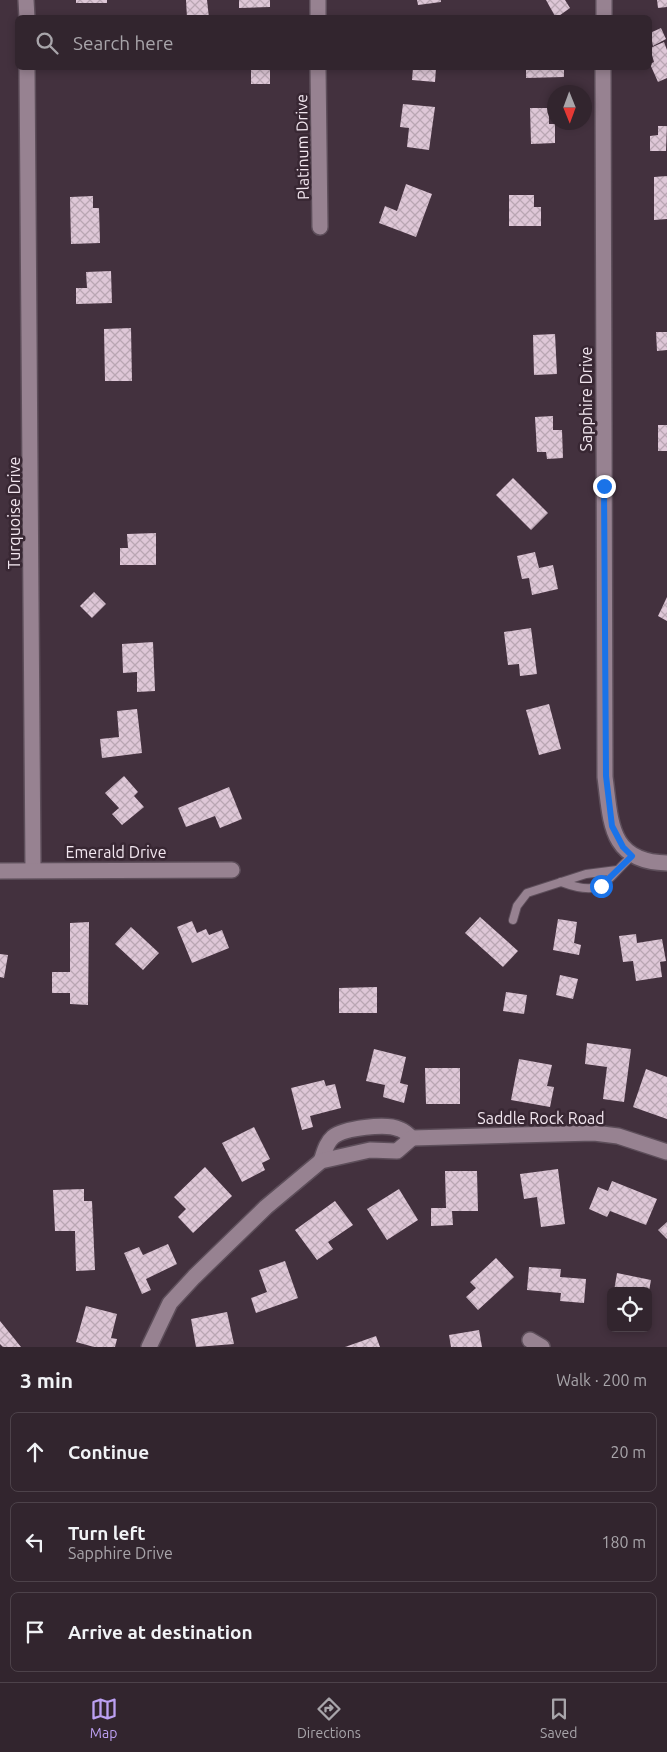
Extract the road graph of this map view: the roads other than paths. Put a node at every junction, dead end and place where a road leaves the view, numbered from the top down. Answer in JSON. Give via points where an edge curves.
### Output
{"nodes":[{"id":1,"x":26,"y":0,"type":"edge"},
{"id":2,"x":318,"y":0,"type":"edge"},
{"id":3,"x":604,"y":0,"type":"edge"},
{"id":4,"x":27,"y":15,"type":"edge"},
{"id":5,"x":318,"y":15,"type":"edge"},
{"id":6,"x":604,"y":15,"type":"edge"},
{"id":7,"x":27,"y":70,"type":"edge"},
{"id":8,"x":318,"y":70,"type":"edge"},
{"id":9,"x":603,"y":70,"type":"edge"},
{"id":10,"x":320,"y":227,"type":"dead end"},
{"id":11,"x":627,"y":851,"type":"junction"},
{"id":12,"x":667,"y":863,"type":"edge"},
{"id":13,"x":33,"y":869,"type":"junction"},
{"id":14,"x":0,"y":870,"type":"edge"},
{"id":15,"x":232,"y":870,"type":"dead end"},
{"id":16,"x":617,"y":870,"type":"junction"},
{"id":17,"x":560,"y":882,"type":"junction"},
{"id":18,"x":513,"y":920,"type":"dead end"},
{"id":19,"x":412,"y":1138,"type":"junction"},
{"id":20,"x":667,"y":1152,"type":"edge"},
{"id":21,"x":321,"y":1162,"type":"junction"},
{"id":22,"x":149,"y":1347,"type":"edge"}],
"edges":[{"from":1,"to":4,"type":"street"},
{"from":2,"to":5,"type":"street"},
{"from":3,"to":6,"type":"street"},
{"from":7,"to":13,"type":"street","name":"Turquoise Drive"},
{"from":8,"to":10,"type":"street","name":"Platinum Drive"},
{"from":9,"to":11,"type":"street","name":"Sapphire Drive","via":[[605,772],[612,826]]},
{"from":11,"to":12,"type":"street","via":[[643,860]]},
{"from":11,"to":16,"type":"lane"},
{"from":13,"to":14,"type":"street","name":"Emerald Drive"},
{"from":13,"to":15,"type":"street","name":"Emerald Drive"},
{"from":16,"to":17,"type":"lane"},
{"from":16,"to":17,"type":"lane","via":[[608,882],[595,889],[576,888]]},
{"from":17,"to":18,"type":"lane","via":[[527,893],[517,906]]},
{"from":19,"to":20,"type":"street","name":"Saddle Rock Road","via":[[594,1133],[626,1138]]},
{"from":19,"to":21,"type":"street","name":"Saddle Rock Road","via":[[397,1151],[370,1150]]},
{"from":19,"to":21,"type":"street","name":"Saddle Rock Road","via":[[398,1128],[343,1131],[332,1138]]},
{"from":21,"to":22,"type":"street","name":"Saddle Rock Road","via":[[266,1208],[194,1278],[170,1304]]}]}
